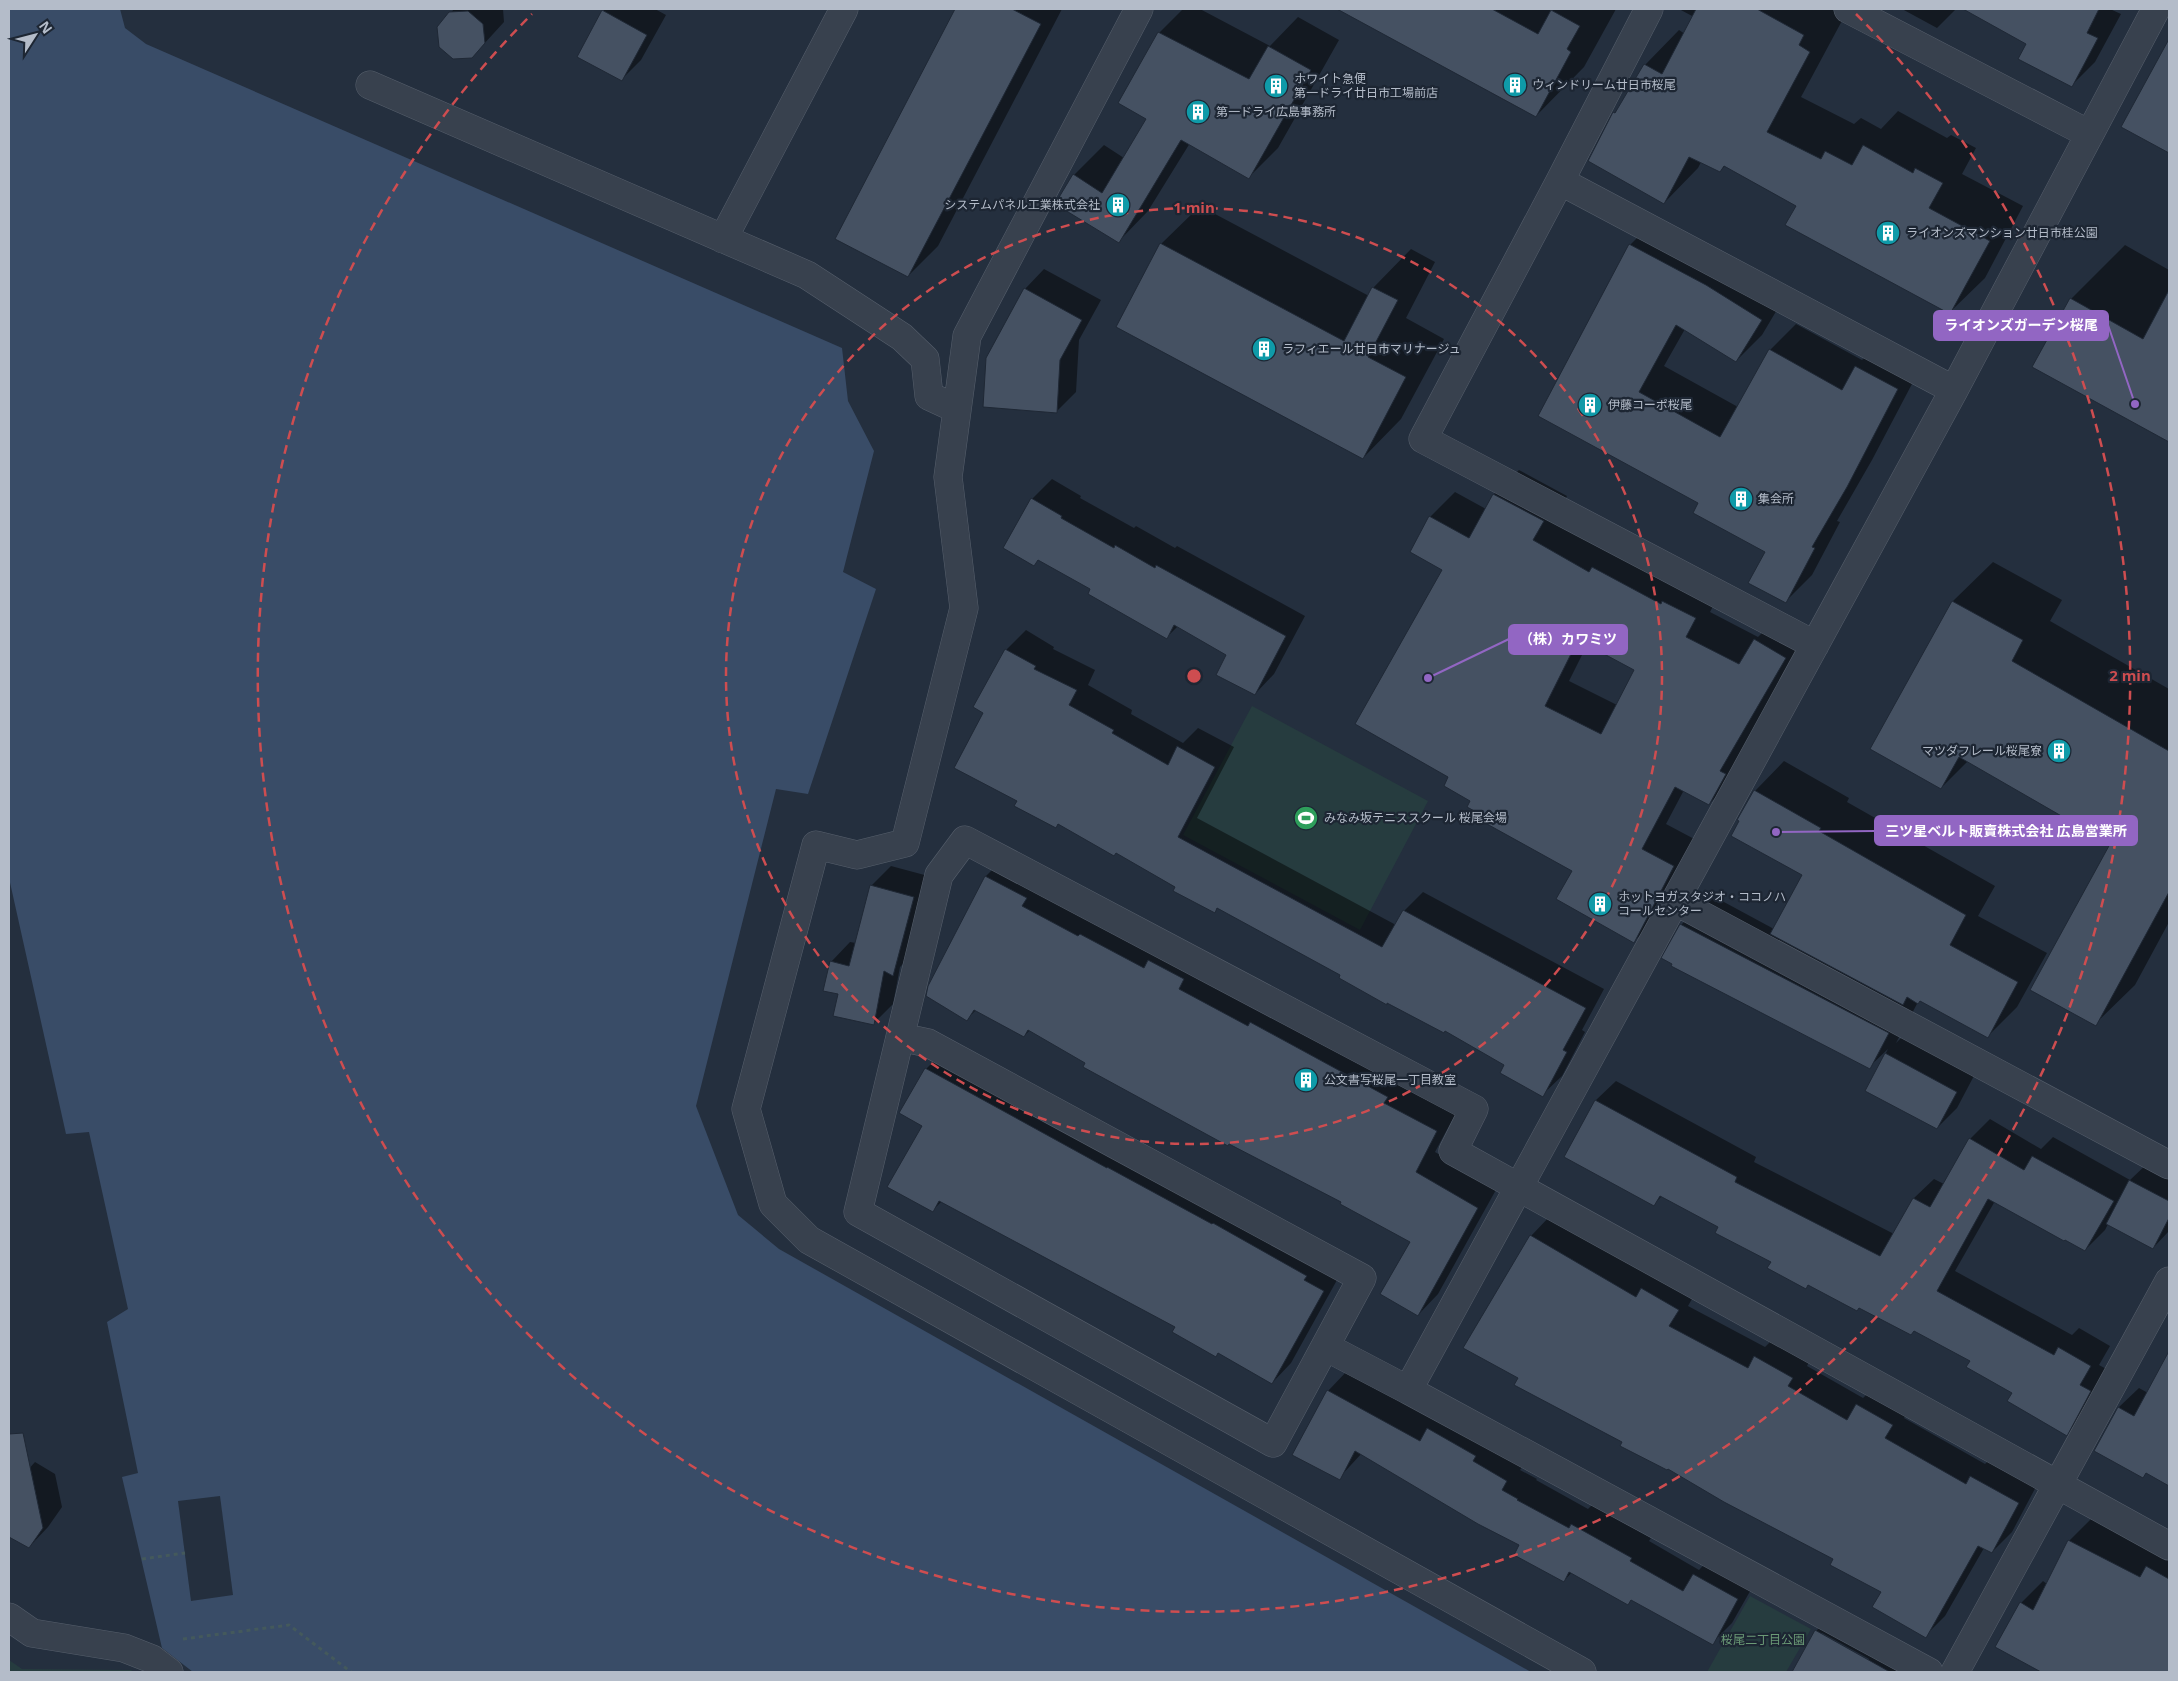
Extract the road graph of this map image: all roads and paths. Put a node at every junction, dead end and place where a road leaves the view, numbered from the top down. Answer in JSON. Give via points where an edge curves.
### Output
{"nodes":[{"id":1,"x":844,"y":9,"type":"edge"},
{"id":2,"x":1139,"y":9,"type":"edge"},
{"id":3,"x":1649,"y":9,"type":"edge"},
{"id":4,"x":1848,"y":9,"type":"edge"},
{"id":5,"x":2156,"y":9,"type":"edge"},
{"id":6,"x":370,"y":84,"type":"dead end"},
{"id":7,"x":2090,"y":134,"type":"junction"},
{"id":8,"x":1560,"y":181,"type":"junction"},
{"id":9,"x":723,"y":239,"type":"junction"},
{"id":10,"x":1954,"y":390,"type":"junction"},
{"id":11,"x":957,"y":409,"type":"junction"},
{"id":12,"x":1815,"y":645,"type":"junction"},
{"id":13,"x":1675,"y":901,"type":"junction"},
{"id":14,"x":900,"y":1037,"type":"junction"},
{"id":15,"x":2169,"y":1165,"type":"edge"},
{"id":16,"x":1518,"y":1188,"type":"junction"},
{"id":17,"x":2169,"y":1282,"type":"edge"},
{"id":18,"x":2160,"y":1320,"type":"edge"},
{"id":19,"x":1326,"y":1347,"type":"junction"},
{"id":20,"x":1408,"y":1390,"type":"junction"},
{"id":21,"x":2058,"y":1485,"type":"junction"},
{"id":22,"x":2169,"y":1546,"type":"edge"},
{"id":23,"x":185,"y":1553,"type":"dead end"},
{"id":24,"x":142,"y":1559,"type":"dead end"},
{"id":25,"x":9,"y":1617,"type":"edge"},
{"id":26,"x":180,"y":1640,"type":"dead end"},
{"id":27,"x":169,"y":1672,"type":"edge"},
{"id":28,"x":351,"y":1672,"type":"edge"},
{"id":29,"x":1582,"y":1672,"type":"edge"},
{"id":30,"x":1929,"y":1672,"type":"edge"},
{"id":31,"x":1955,"y":1672,"type":"edge"}],
"edges":[{"from":1,"to":9,"type":"street"},
{"from":2,"to":11,"type":"street","via":[[966,336]]},
{"from":3,"to":8,"type":"street"},
{"from":4,"to":7,"type":"street"},
{"from":5,"to":7,"type":"street"},
{"from":6,"to":9,"type":"street"},
{"from":7,"to":10,"type":"street"},
{"from":8,"to":10,"type":"street"},
{"from":8,"to":12,"type":"street","via":[[1423,439]]},
{"from":9,"to":11,"type":"street","via":[[807,275],[902,338],[925,359],[929,396]]},
{"from":10,"to":12,"type":"street"},
{"from":11,"to":29,"type":"street","via":[[948,477],[964,608],[905,843],[857,855],[816,844],[746,1109],[774,1204],[809,1240]]},
{"from":12,"to":13,"type":"street"},
{"from":13,"to":15,"type":"street"},
{"from":13,"to":16,"type":"street"},
{"from":14,"to":16,"type":"street","via":[[939,875],[965,840],[1474,1109],[1453,1151]]},
{"from":14,"to":19,"type":"street","via":[[928,1043],[1362,1278]]},
{"from":14,"to":19,"type":"street","via":[[858,1212],[1273,1443]]},
{"from":16,"to":20,"type":"street"},
{"from":16,"to":21,"type":"street"},
{"from":17,"to":18,"type":"street"},
{"from":18,"to":21,"type":"street"},
{"from":19,"to":20,"type":"street"},
{"from":20,"to":30,"type":"street"},
{"from":21,"to":22,"type":"street"},
{"from":21,"to":31,"type":"street"},
{"from":23,"to":24,"type":"path"},
{"from":25,"to":27,"type":"street","via":[[32,1633],[124,1648],[152,1659]]},
{"from":26,"to":28,"type":"path","via":[[289,1625]]}]}
